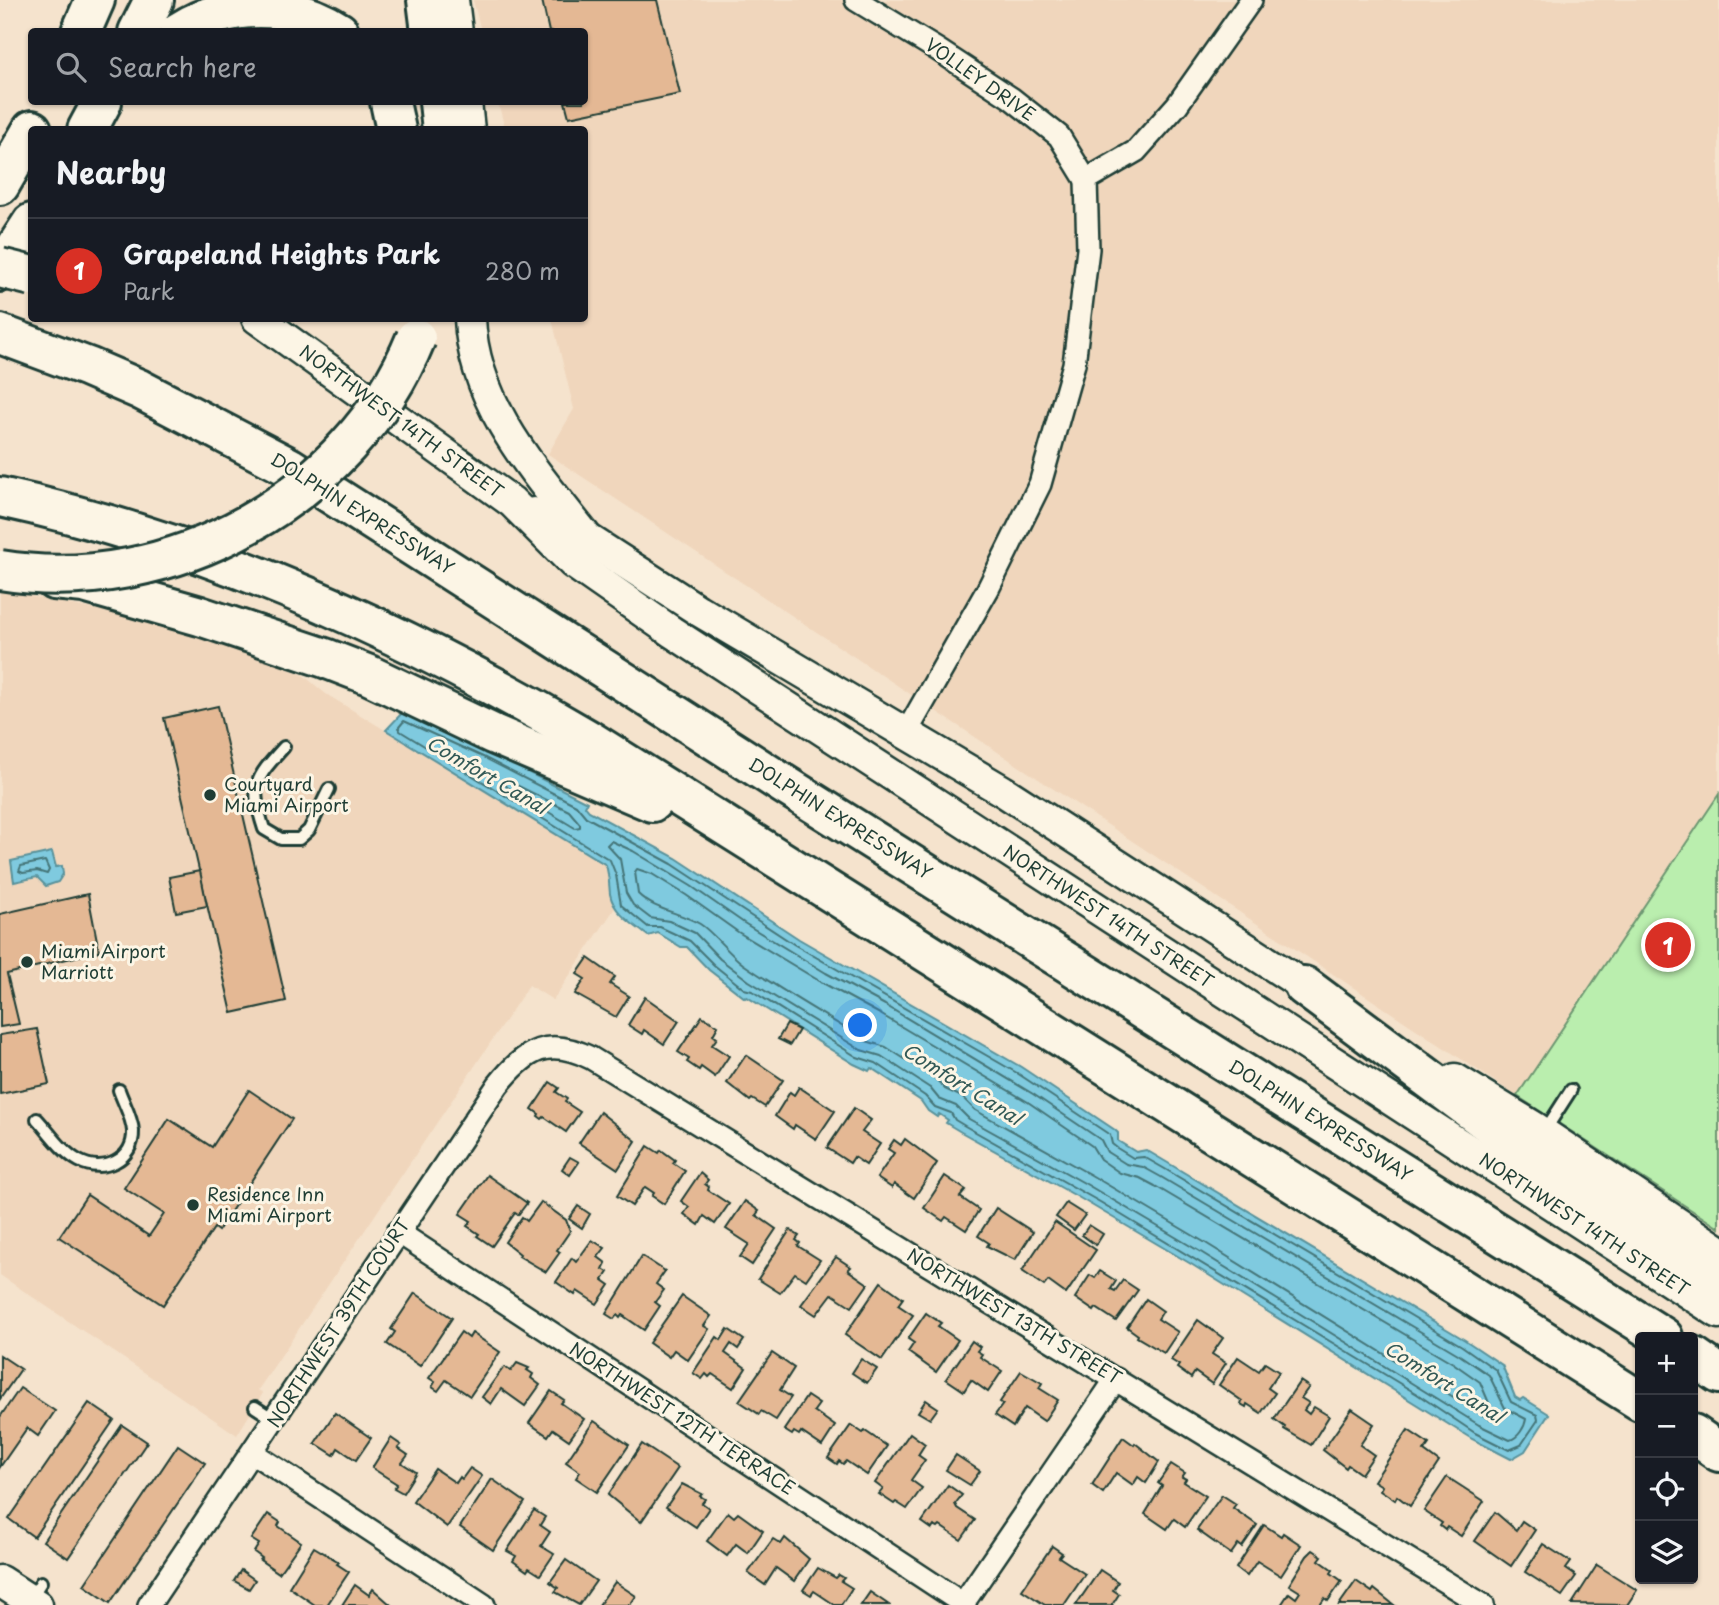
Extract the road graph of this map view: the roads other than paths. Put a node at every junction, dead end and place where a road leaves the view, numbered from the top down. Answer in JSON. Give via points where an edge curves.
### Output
{"nodes":[{"id":1,"x":95,"y":0,"type":"edge"},
{"id":2,"x":154,"y":0,"type":"edge"},
{"id":3,"x":427,"y":0,"type":"edge"},
{"id":4,"x":453,"y":0,"type":"edge"},
{"id":5,"x":856,"y":0,"type":"edge"},
{"id":6,"x":1251,"y":0,"type":"edge"},
{"id":7,"x":82,"y":28,"type":"edge"},
{"id":8,"x":140,"y":28,"type":"edge"},
{"id":9,"x":186,"y":28,"type":"edge"},
{"id":10,"x":332,"y":28,"type":"edge"},
{"id":11,"x":430,"y":28,"type":"edge"},
{"id":12,"x":456,"y":28,"type":"edge"},
{"id":13,"x":44,"y":105,"type":"edge"},
{"id":14,"x":391,"y":105,"type":"edge"},
{"id":15,"x":439,"y":105,"type":"edge"},
{"id":16,"x":466,"y":105,"type":"edge"},
{"id":17,"x":32,"y":126,"type":"edge"},
{"id":18,"x":395,"y":126,"type":"edge"},
{"id":19,"x":442,"y":126,"type":"edge"},
{"id":20,"x":468,"y":126,"type":"edge"},
{"id":21,"x":23,"y":141,"type":"edge"},
{"id":22,"x":1086,"y":180,"type":"junction"},
{"id":23,"x":0,"y":186,"type":"edge"},
{"id":24,"x":28,"y":229,"type":"edge"},
{"id":25,"x":0,"y":270,"type":"edge"},
{"id":26,"x":28,"y":275,"type":"edge"},
{"id":27,"x":263,"y":322,"type":"edge"},
{"id":28,"x":471,"y":322,"type":"edge"},
{"id":29,"x":420,"y":328,"type":"edge"},
{"id":30,"x":10,"y":337,"type":"edge"},
{"id":31,"x":0,"y":496,"type":"edge"},
{"id":32,"x":512,"y":502,"type":"junction"},
{"id":33,"x":588,"y":539,"type":"junction"},
{"id":34,"x":0,"y":572,"type":"edge"},
{"id":35,"x":906,"y":733,"type":"junction"},
{"id":36,"x":285,"y":747,"type":"dead end"},
{"id":37,"x":329,"y":789,"type":"dead end"},
{"id":38,"x":765,"y":851,"type":"junction"},
{"id":39,"x":1304,"y":986,"type":"junction"},
{"id":40,"x":538,"y":1049,"type":"joint"},
{"id":41,"x":118,"y":1090,"type":"dead end"},
{"id":42,"x":1571,"y":1090,"type":"dead end"},
{"id":43,"x":37,"y":1119,"type":"dead end"},
{"id":44,"x":1543,"y":1133,"type":"junction"},
{"id":45,"x":398,"y":1232,"type":"junction"},
{"id":46,"x":1719,"y":1251,"type":"edge"},
{"id":47,"x":1719,"y":1281,"type":"edge"},
{"id":48,"x":1719,"y":1313,"type":"edge"},
{"id":49,"x":1655,"y":1332,"type":"edge"},
{"id":50,"x":1698,"y":1359,"type":"edge"},
{"id":51,"x":1719,"y":1374,"type":"edge"},
{"id":52,"x":1116,"y":1379,"type":"junction"},
{"id":53,"x":1635,"y":1398,"type":"edge"},
{"id":54,"x":255,"y":1407,"type":"dead end"},
{"id":55,"x":275,"y":1420,"type":"junction"},
{"id":56,"x":1698,"y":1437,"type":"edge"},
{"id":57,"x":246,"y":1452,"type":"junction"},
{"id":58,"x":1719,"y":1452,"type":"edge"},
{"id":59,"x":0,"y":1581,"type":"edge"},
{"id":60,"x":36,"y":1596,"type":"edge"},
{"id":61,"x":963,"y":1604,"type":"edge"},
{"id":62,"x":149,"y":1605,"type":"edge"},
{"id":63,"x":484,"y":1605,"type":"edge"},
{"id":64,"x":1483,"y":1605,"type":"edge"}],
"edges":[{"from":1,"to":7,"type":"highway"},
{"from":2,"to":8,"type":"highway"},
{"from":3,"to":11,"type":"highway"},
{"from":4,"to":12,"type":"main road"},
{"from":5,"to":22,"type":"street","name":"VOLLEY DRIVE","via":[[1011,98],[1059,136]]},
{"from":6,"to":22,"type":"street","via":[[1177,105],[1136,151]]},
{"from":9,"to":10,"type":"highway","via":[[223,10],[261,6],[306,13]]},
{"from":13,"to":17,"type":"highway"},
{"from":14,"to":18,"type":"highway"},
{"from":15,"to":19,"type":"highway"},
{"from":16,"to":20,"type":"main road"},
{"from":21,"to":23,"type":"highway"},
{"from":22,"to":35,"type":"street","via":[[1088,249],[1074,364],[1040,484],[988,589]]},
{"from":24,"to":25,"type":"highway"},
{"from":25,"to":26,"type":"highway","bridge":true},
{"from":27,"to":32,"type":"main road","name":"NORTHWEST 14TH STREET"},
{"from":28,"to":33,"type":"main road","via":[[483,380],[503,423]]},
{"from":29,"to":34,"type":"highway","bridge":true,"via":[[389,391],[348,445],[301,490],[240,530],[179,556],[126,568],[71,575]]},
{"from":30,"to":49,"type":"highway","name":"DOLPHIN EXPRESSWAY","via":[[139,389],[289,467],[797,793]]},
{"from":31,"to":38,"type":"highway","via":[[154,540],[354,616],[545,714]]},
{"from":32,"to":33,"type":"main road","name":"NORTHWEST 14TH STREET"},
{"from":32,"to":48,"type":"main road","name":"NORTHWEST 14TH STREET","via":[[573,563],[672,632]]},
{"from":33,"to":35,"type":"main road","name":"NORTHWEST 14TH STREET"},
{"from":34,"to":38,"type":"highway","via":[[84,583],[282,642],[369,675],[493,734]]},
{"from":35,"to":39,"type":"main road","name":"NORTHWEST 14TH STREET"},
{"from":36,"to":37,"type":"lane","via":[[255,788],[264,829],[281,839],[299,839],[309,830]]},
{"from":38,"to":53,"type":"highway"},
{"from":39,"to":44,"type":"main road","name":"NORTHWEST 14TH STREET"},
{"from":39,"to":47,"type":"highway","via":[[1522,1148]]},
{"from":40,"to":45,"type":"street","name":"NORTHWEST 39TH COURT","via":[[498,1085]]},
{"from":40,"to":52,"type":"street","name":"NORTHWEST 13TH STREET","via":[[562,1047],[591,1058]]},
{"from":41,"to":43,"type":"lane","via":[[133,1134],[120,1161],[102,1166],[80,1162]]},
{"from":42,"to":44,"type":"lane"},
{"from":44,"to":46,"type":"main road","name":"NORTHWEST 14TH STREET"},
{"from":45,"to":55,"type":"street","name":"NORTHWEST 39TH COURT"},
{"from":45,"to":61,"type":"street","name":"NORTHWEST 12TH TERRACE"},
{"from":50,"to":51,"type":"highway"},
{"from":52,"to":61,"type":"street"},
{"from":52,"to":64,"type":"street","name":"NORTHWEST 13TH STREET"},
{"from":54,"to":55,"type":"lane"},
{"from":55,"to":57,"type":"street","name":"NORTHWEST 39TH COURT"},
{"from":56,"to":58,"type":"highway"},
{"from":57,"to":62,"type":"street","name":"NORTHWEST 39TH COURT"},
{"from":57,"to":63,"type":"street"},
{"from":59,"to":60,"type":"main road"}]}
